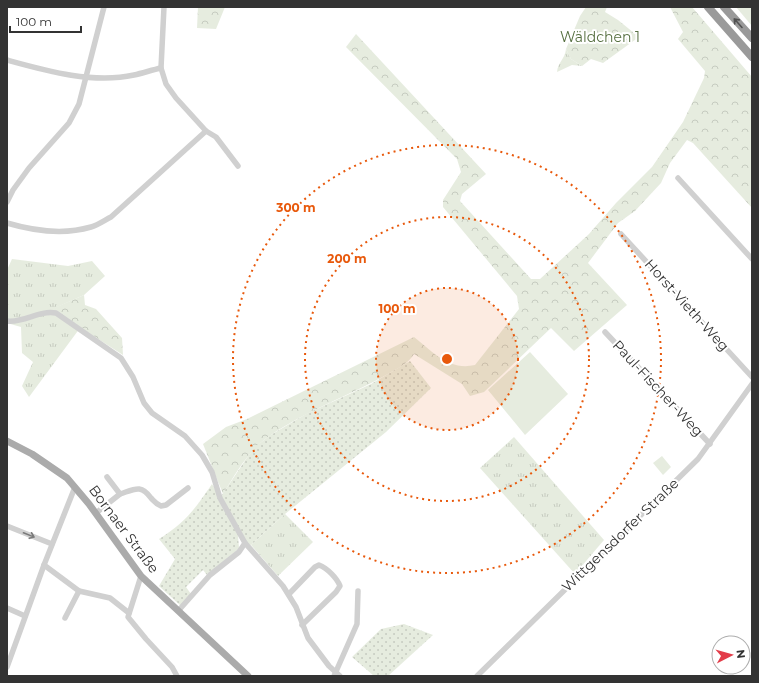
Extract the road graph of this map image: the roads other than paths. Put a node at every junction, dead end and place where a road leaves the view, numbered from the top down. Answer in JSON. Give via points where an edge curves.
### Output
{"nodes":[{"id":1,"x":104,"y":7,"type":"edge"},
{"id":2,"x":164,"y":7,"type":"edge"},
{"id":3,"x":708,"y":7,"type":"edge"},
{"id":4,"x":724,"y":7,"type":"edge"},
{"id":5,"x":752,"y":38,"type":"edge"},
{"id":6,"x":752,"y":56,"type":"edge"},
{"id":7,"x":7,"y":60,"type":"edge"},
{"id":8,"x":161,"y":68,"type":"junction"},
{"id":9,"x":86,"y":76,"type":"junction"},
{"id":10,"x":206,"y":131,"type":"junction"},
{"id":11,"x":238,"y":166,"type":"dead end"},
{"id":12,"x":678,"y":178,"type":"dead end"},
{"id":13,"x":7,"y":202,"type":"edge"},
{"id":14,"x":7,"y":223,"type":"edge"},
{"id":15,"x":621,"y":234,"type":"dead end"},
{"id":16,"x":752,"y":258,"type":"edge"},
{"id":17,"x":7,"y":322,"type":"edge"},
{"id":18,"x":605,"y":332,"type":"dead end"},
{"id":19,"x":752,"y":377,"type":"edge"},
{"id":20,"x":752,"y":384,"type":"edge"},
{"id":21,"x":7,"y":441,"type":"edge"},
{"id":22,"x":710,"y":444,"type":"junction"},
{"id":23,"x":107,"y":477,"type":"dead end"},
{"id":24,"x":75,"y":487,"type":"junction"},
{"id":25,"x":188,"y":488,"type":"dead end"},
{"id":26,"x":120,"y":494,"type":"junction"},
{"id":27,"x":96,"y":513,"type":"junction"},
{"id":28,"x":7,"y":526,"type":"edge"},
{"id":29,"x":245,"y":543,"type":"junction"},
{"id":30,"x":52,"y":544,"type":"junction"},
{"id":31,"x":44,"y":565,"type":"junction"},
{"id":32,"x":141,"y":576,"type":"junction"},
{"id":33,"x":79,"y":591,"type":"junction"},
{"id":34,"x":358,"y":591,"type":"dead end"},
{"id":35,"x":289,"y":594,"type":"junction"},
{"id":36,"x":7,"y":608,"type":"edge"},
{"id":37,"x":179,"y":610,"type":"junction"},
{"id":38,"x":129,"y":613,"type":"junction"},
{"id":39,"x":25,"y":616,"type":"junction"},
{"id":40,"x":65,"y":618,"type":"dead end"},
{"id":41,"x":302,"y":624,"type":"junction"},
{"id":42,"x":7,"y":667,"type":"edge"},
{"id":43,"x":337,"y":675,"type":"edge"},
{"id":44,"x":177,"y":676,"type":"edge"},
{"id":45,"x":248,"y":676,"type":"edge"},
{"id":46,"x":477,"y":676,"type":"edge"}],
"edges":[{"from":1,"to":9,"type":"street"},
{"from":2,"to":8,"type":"street"},
{"from":3,"to":6,"type":"highway"},
{"from":5,"to":4,"type":"highway","one_way":true},
{"from":7,"to":9,"type":"street","via":[[44,70]]},
{"from":8,"to":9,"type":"street","via":[[133,76]]},
{"from":8,"to":10,"type":"street","via":[[166,84]]},
{"from":9,"to":13,"type":"street","via":[[80,104],[69,122],[29,168]]},
{"from":10,"to":11,"type":"street","via":[[216,137]]},
{"from":10,"to":14,"type":"street","via":[[111,217],[92,227],[57,231]]},
{"from":12,"to":16,"type":"street"},
{"from":15,"to":19,"type":"street","name":"Horst-Vieth-Weg"},
{"from":17,"to":29,"type":"street","via":[[22,320],[47,311],[56,313],[121,358],[133,377],[144,403],[152,413],[185,436],[202,455],[212,472],[220,498]]},
{"from":18,"to":22,"type":"street","name":"Paul-Fischer-Weg"},
{"from":20,"to":22,"type":"street","name":"Wittgensdorfer Straße"},
{"from":21,"to":24,"type":"main road","name":"Bornaer Straße","via":[[32,454],[67,478]]},
{"from":22,"to":46,"type":"street","name":"Wittgensdorfer Straße","via":[[698,459]]},
{"from":23,"to":26,"type":"street"},
{"from":24,"to":27,"type":"main road","name":"Bornaer Straße"},
{"from":24,"to":30,"type":"street"},
{"from":25,"to":26,"type":"street","via":[[161,506],[141,488]]},
{"from":26,"to":27,"type":"street"},
{"from":27,"to":32,"type":"main road","name":"Bornaer Straße"},
{"from":28,"to":30,"type":"street","one_way":true},
{"from":29,"to":35,"type":"street"},
{"from":29,"to":37,"type":"street","via":[[239,552],[210,575]]},
{"from":30,"to":31,"type":"street"},
{"from":31,"to":33,"type":"street"},
{"from":31,"to":39,"type":"street"},
{"from":32,"to":37,"type":"main road","name":"Bornaer Straße"},
{"from":32,"to":38,"type":"street"},
{"from":33,"to":38,"type":"street","via":[[110,598]]},
{"from":33,"to":40,"type":"street"},
{"from":34,"to":43,"type":"street","via":[[357,624]]},
{"from":35,"to":41,"type":"street"},
{"from":35,"to":41,"type":"street","via":[[319,565],[338,581],[340,586],[336,592]]},
{"from":36,"to":39,"type":"street"},
{"from":37,"to":45,"type":"main road","name":"Bornaer Straße"},
{"from":38,"to":44,"type":"street","via":[[128,617]]},
{"from":39,"to":42,"type":"street"},
{"from":41,"to":43,"type":"street","via":[[308,638]]}]}
